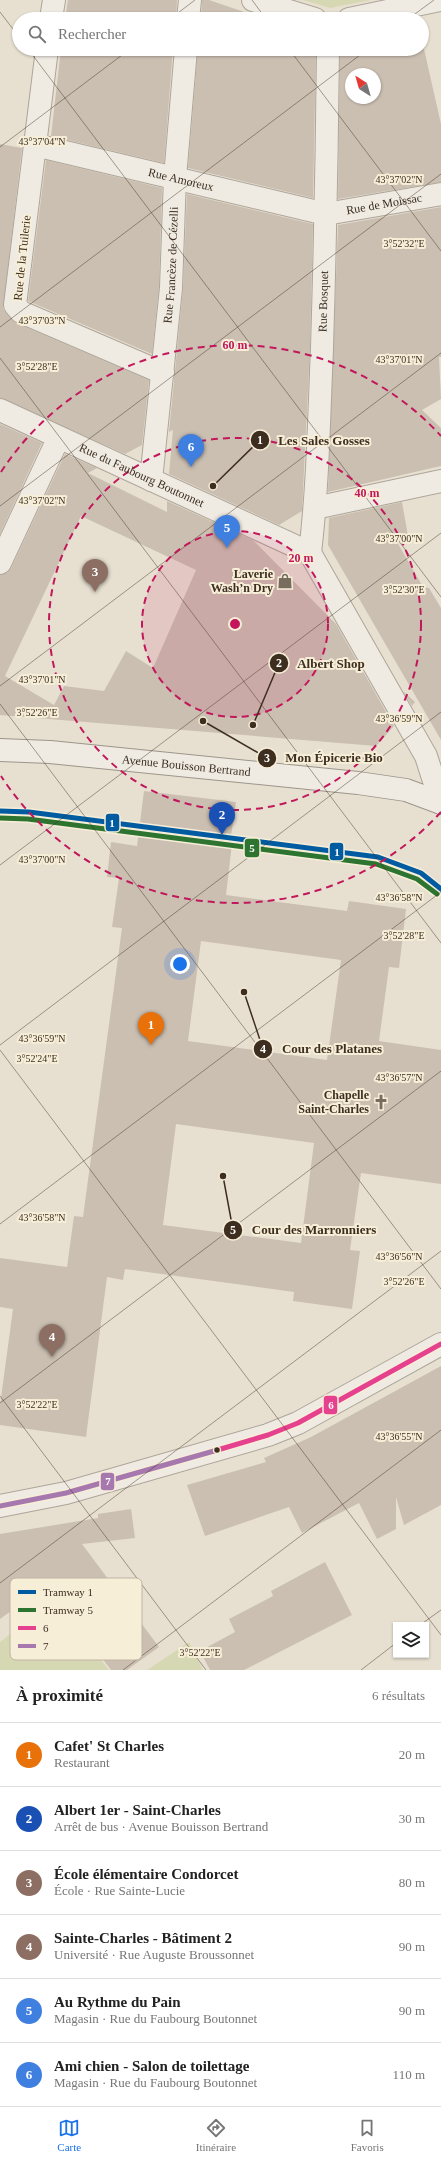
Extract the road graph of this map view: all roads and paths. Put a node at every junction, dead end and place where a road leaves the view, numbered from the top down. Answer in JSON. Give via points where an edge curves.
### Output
{"nodes":[{"id":1,"x":54,"y":0,"type":"edge"},
{"id":2,"x":190,"y":0,"type":"edge"},
{"id":3,"x":253,"y":0,"type":"edge"},
{"id":4,"x":435,"y":1,"type":"edge"},
{"id":5,"x":52,"y":12,"type":"edge"},
{"id":6,"x":189,"y":12,"type":"edge"},
{"id":7,"x":292,"y":12,"type":"edge"},
{"id":8,"x":382,"y":12,"type":"edge"},
{"id":9,"x":46,"y":56,"type":"edge"},
{"id":10,"x":185,"y":56,"type":"edge"},
{"id":11,"x":328,"y":56,"type":"edge"},
{"id":12,"x":35,"y":144,"type":"junction"},
{"id":13,"x":175,"y":177,"type":"junction"},
{"id":14,"x":441,"y":194,"type":"edge"},
{"id":15,"x":326,"y":214,"type":"junction"},
{"id":16,"x":164,"y":373,"type":"junction"},
{"id":17,"x":0,"y":410,"type":"edge"},
{"id":18,"x":58,"y":439,"type":"junction"},
{"id":19,"x":151,"y":480,"type":"junction"},
{"id":20,"x":441,"y":481,"type":"edge"},
{"id":21,"x":315,"y":508,"type":"junction"},
{"id":22,"x":310,"y":553,"type":"junction"},
{"id":23,"x":0,"y":563,"type":"edge"},
{"id":24,"x":0,"y":750,"type":"edge"},
{"id":25,"x":441,"y":803,"type":"edge"},
{"id":26,"x":441,"y":1344,"type":"edge"},
{"id":27,"x":0,"y":1506,"type":"edge"}],
"edges":[{"from":1,"to":5,"type":"street"},
{"from":2,"to":6,"type":"street"},
{"from":3,"to":7,"type":"street"},
{"from":4,"to":8,"type":"street"},
{"from":9,"to":12,"type":"street","name":"Rue de la Tuilerie"},
{"from":10,"to":13,"type":"street","name":"Rue Francèze de Cézelli"},
{"from":11,"to":15,"type":"street","name":"Rue Bosquet"},
{"from":12,"to":13,"type":"street","name":"Rue Amoreux"},
{"from":12,"to":16,"type":"street","name":"Rue de la Tuilerie","via":[[16,305],[21,312]]},
{"from":13,"to":15,"type":"street","name":"Rue Amoreux"},
{"from":13,"to":16,"type":"street","name":"Rue Francèze de Cézelli","via":[[171,288]]},
{"from":14,"to":15,"type":"street","name":"Rue de Moissac"},
{"from":15,"to":21,"type":"street","name":"Rue Bosquet"},
{"from":16,"to":19,"type":"street","name":"Rue Francèze de Cézelli"},
{"from":17,"to":18,"type":"street","name":"Rue du Faubourg Boutonnet"},
{"from":18,"to":19,"type":"street","name":"Rue du Faubourg Boutonnet"},
{"from":18,"to":23,"type":"street"},
{"from":19,"to":22,"type":"street","name":"Rue du Faubourg Boutonnet"},
{"from":20,"to":21,"type":"street"},
{"from":21,"to":22,"type":"street","name":"Rue Bosquet"},
{"from":22,"to":25,"type":"street","via":[[426,756]]},
{"from":24,"to":25,"type":"street","name":"Avenue Bouisson Bertrand","via":[[50,752],[358,783],[406,790]]},
{"from":26,"to":27,"type":"street","via":[[298,1423],[268,1435],[66,1493]]}]}
